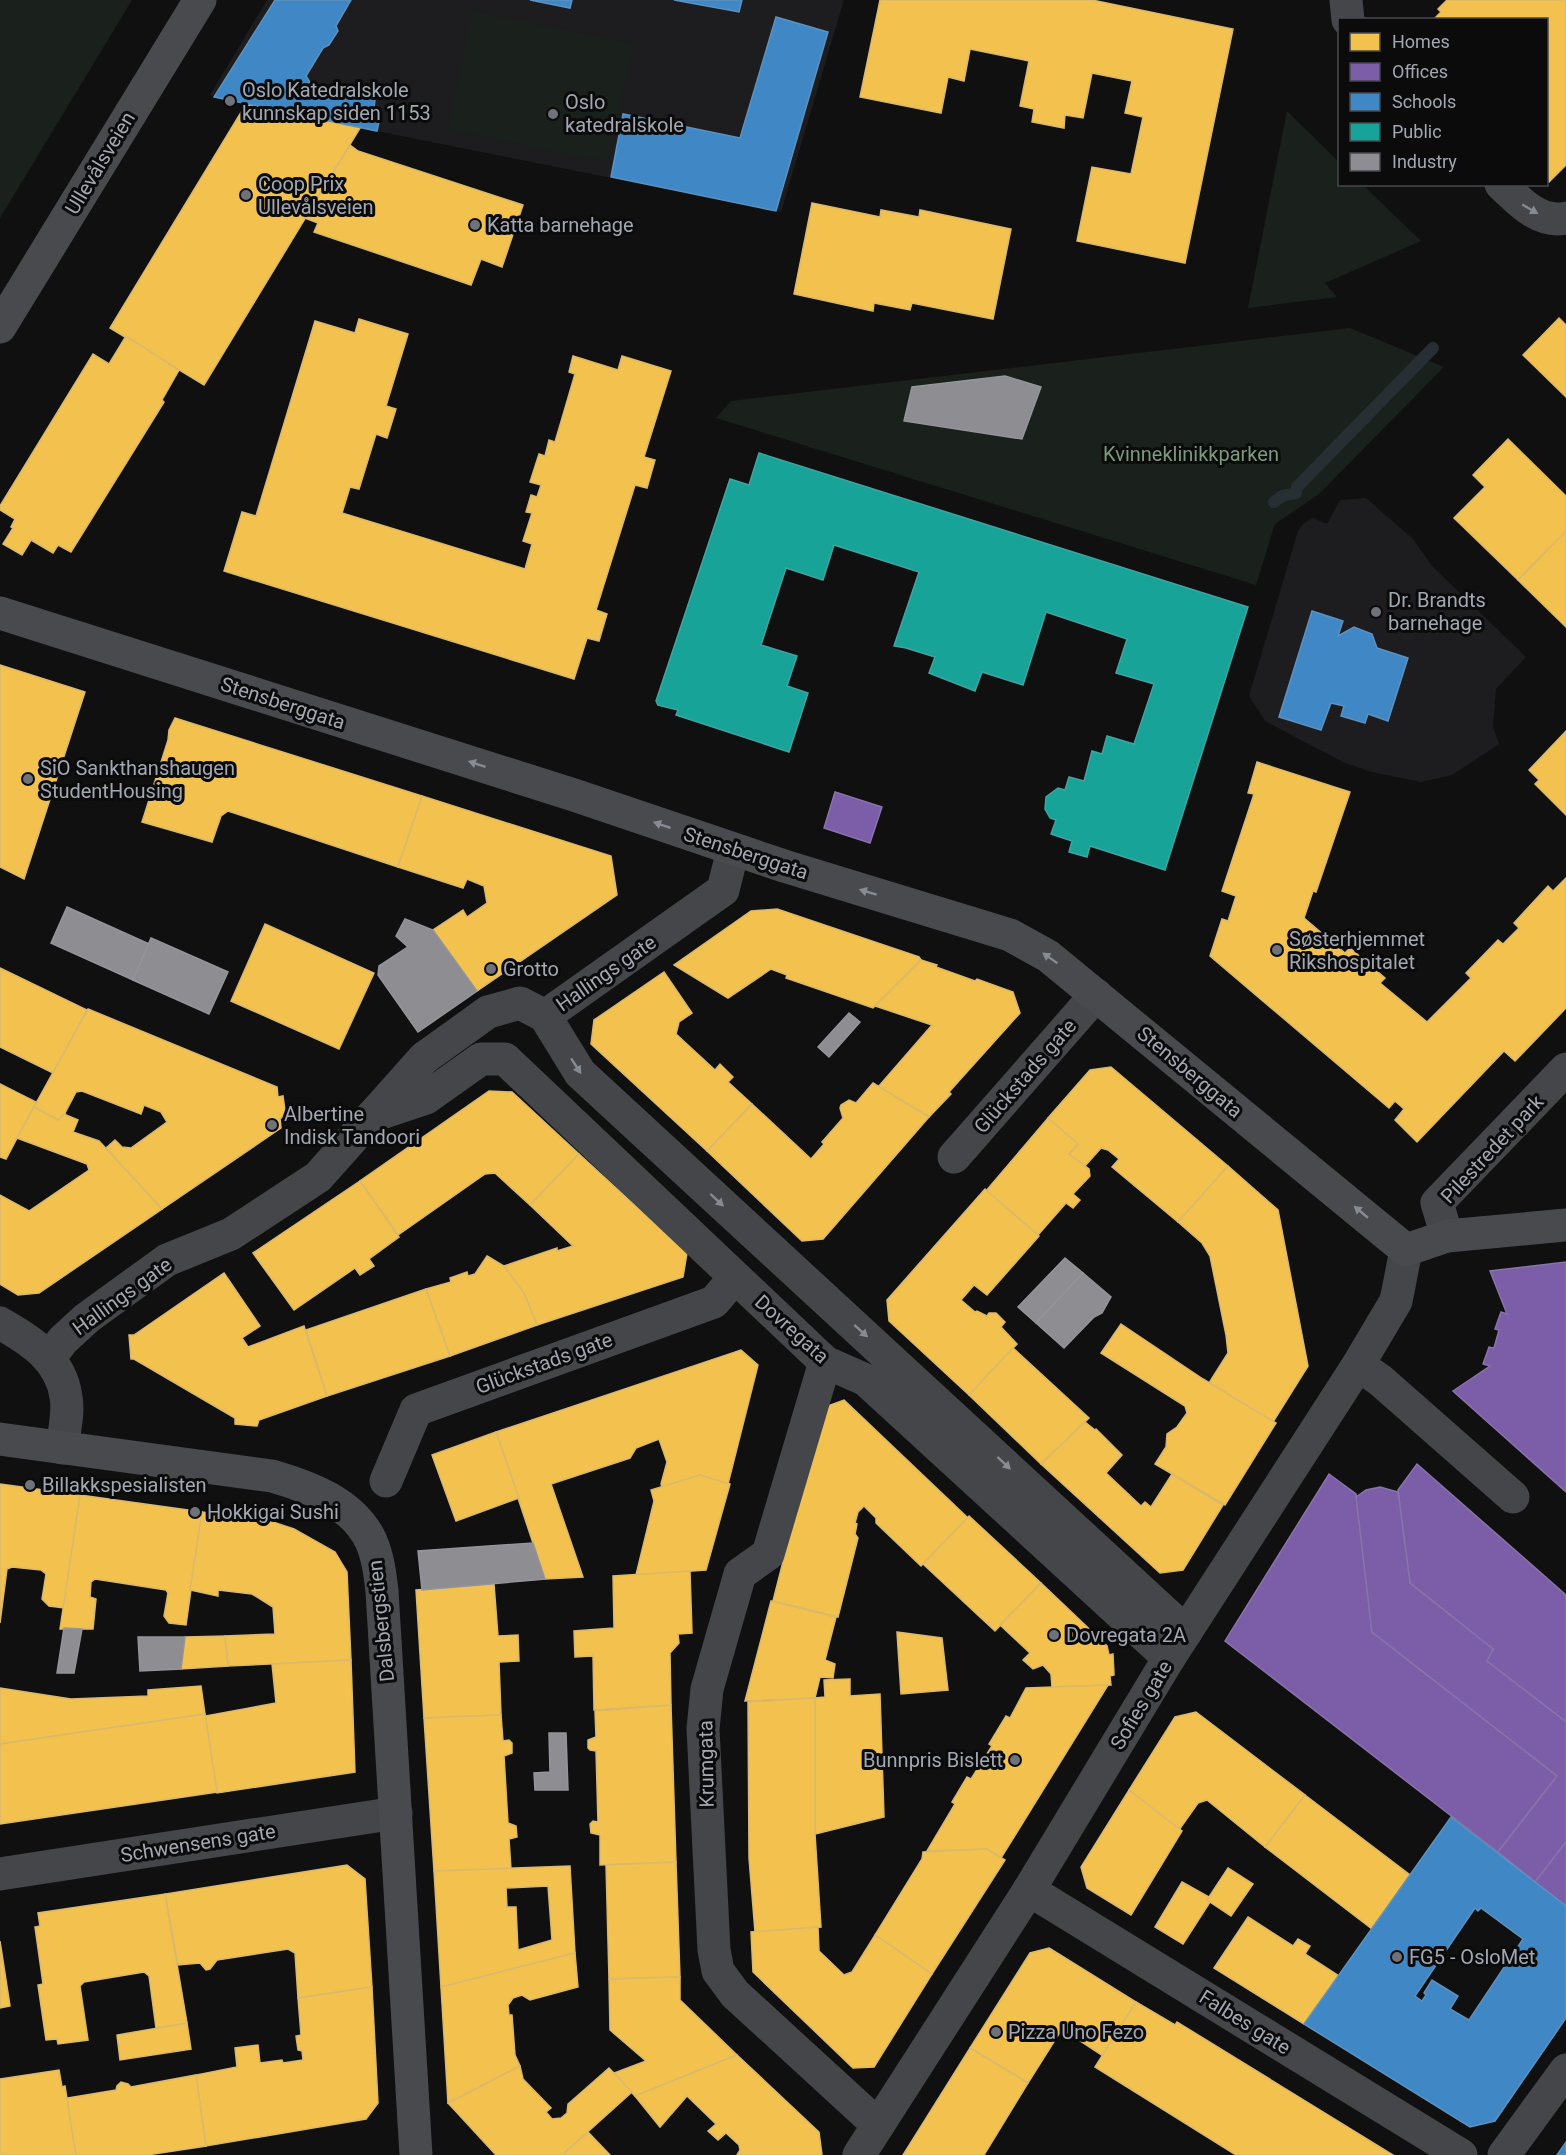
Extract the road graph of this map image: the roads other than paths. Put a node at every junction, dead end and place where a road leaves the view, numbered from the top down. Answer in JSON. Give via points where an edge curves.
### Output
{"nodes":[{"id":1,"x":200,"y":0,"type":"edge"},
{"id":2,"x":1346,"y":0,"type":"edge"},
{"id":3,"x":1348,"y":18,"type":"edge"},
{"id":4,"x":1504,"y":186,"type":"edge"},
{"id":5,"x":1566,"y":218,"type":"edge"},
{"id":6,"x":0,"y":327,"type":"edge"},
{"id":7,"x":0,"y":613,"type":"edge"},
{"id":8,"x":734,"y":850,"type":"junction"},
{"id":9,"x":1096,"y":994,"type":"junction"},
{"id":10,"x":545,"y":1016,"type":"junction"},
{"id":11,"x":1566,"y":1069,"type":"edge"},
{"id":12,"x":372,"y":1116,"type":"junction"},
{"id":13,"x":954,"y":1157,"type":"dead end"},
{"id":14,"x":1566,"y":1225,"type":"edge"},
{"id":15,"x":1447,"y":1236,"type":"junction"},
{"id":16,"x":1406,"y":1250,"type":"junction"},
{"id":17,"x":735,"y":1277,"type":"junction"},
{"id":18,"x":0,"y":1323,"type":"edge"},
{"id":19,"x":49,"y":1358,"type":"junction"},
{"id":20,"x":825,"y":1362,"type":"junction"},
{"id":21,"x":1358,"y":1365,"type":"junction"},
{"id":22,"x":0,"y":1439,"type":"edge"},
{"id":23,"x":62,"y":1448,"type":"junction"},
{"id":24,"x":386,"y":1481,"type":"dead end"},
{"id":25,"x":1513,"y":1497,"type":"dead end"},
{"id":26,"x":1178,"y":1645,"type":"junction"},
{"id":27,"x":396,"y":1813,"type":"junction"},
{"id":28,"x":0,"y":1874,"type":"edge"},
{"id":29,"x":1029,"y":1890,"type":"junction"},
{"id":30,"x":1566,"y":2070,"type":"edge"},
{"id":31,"x":878,"y":2125,"type":"junction"},
{"id":32,"x":416,"y":2155,"type":"edge"},
{"id":33,"x":859,"y":2155,"type":"edge"},
{"id":34,"x":1461,"y":2155,"type":"edge"},
{"id":35,"x":1504,"y":2155,"type":"edge"}],
"edges":[{"from":1,"to":6,"type":"street","name":"Ullevålsveien"},
{"from":2,"to":3,"type":"street"},
{"from":4,"to":5,"type":"street","one_way":true,"via":[[1524,207],[1547,218]]},
{"from":8,"to":7,"type":"street","name":"Stensberggata","one_way":true,"via":[[574,795]]},
{"from":9,"to":8,"type":"street","name":"Stensberggata","one_way":true,"via":[[1048,956],[1010,935]]},
{"from":8,"to":10,"type":"street","name":"Hallings gate","via":[[723,890]]},
{"from":9,"to":13,"type":"street","name":"Glückstads gate"},
{"from":16,"to":9,"type":"street","name":"Stensberggata","one_way":true},
{"from":10,"to":12,"type":"street","name":"Hallings gate","via":[[520,1003],[488,1012],[424,1058]]},
{"from":10,"to":26,"type":"street","one_way":true,"via":[[580,1073]]},
{"from":11,"to":15,"type":"street","name":"Pilestredet park","via":[[1437,1203]]},
{"from":12,"to":17,"type":"street","name":"Dovregata","via":[[426,1098],[481,1059],[505,1059]]},
{"from":12,"to":19,"type":"street","name":"Hallings gate","via":[[318,1177],[231,1234],[167,1260],[87,1318]]},
{"from":14,"to":15,"type":"street"},
{"from":15,"to":16,"type":"street"},
{"from":16,"to":21,"type":"street","name":"Sofies gate","via":[[1396,1301]]},
{"from":17,"to":20,"type":"street","name":"Dovregata"},
{"from":17,"to":24,"type":"street","name":"Glückstads gate","via":[[714,1302],[416,1410]]},
{"from":18,"to":19,"type":"street","via":[[30,1340]]},
{"from":19,"to":23,"type":"street","via":[[61,1374],[67,1398]]},
{"from":20,"to":26,"type":"street","name":"Dovregata","via":[[866,1380]]},
{"from":20,"to":31,"type":"street","name":"Krumgata","via":[[768,1554],[740,1574],[707,1689],[703,1729],[714,1950],[718,1971],[735,1994]]},
{"from":21,"to":25,"type":"street"},
{"from":21,"to":26,"type":"street","name":"Sofies gate"},
{"from":22,"to":23,"type":"street","name":"Dalsbergstien"},
{"from":23,"to":27,"type":"street","name":"Dalsbergstien","via":[[273,1476],[307,1486],[355,1518],[370,1540],[379,1564]]},
{"from":26,"to":29,"type":"street","name":"Sofies gate"},
{"from":27,"to":28,"type":"street","name":"Schwensens gate"},
{"from":27,"to":32,"type":"street","name":"Dalsbergstien"},
{"from":29,"to":31,"type":"street","name":"Sofies gate"},
{"from":29,"to":34,"type":"street","name":"Falbes gate"},
{"from":30,"to":35,"type":"street"},
{"from":31,"to":33,"type":"street","name":"Sofies gate"}]}
